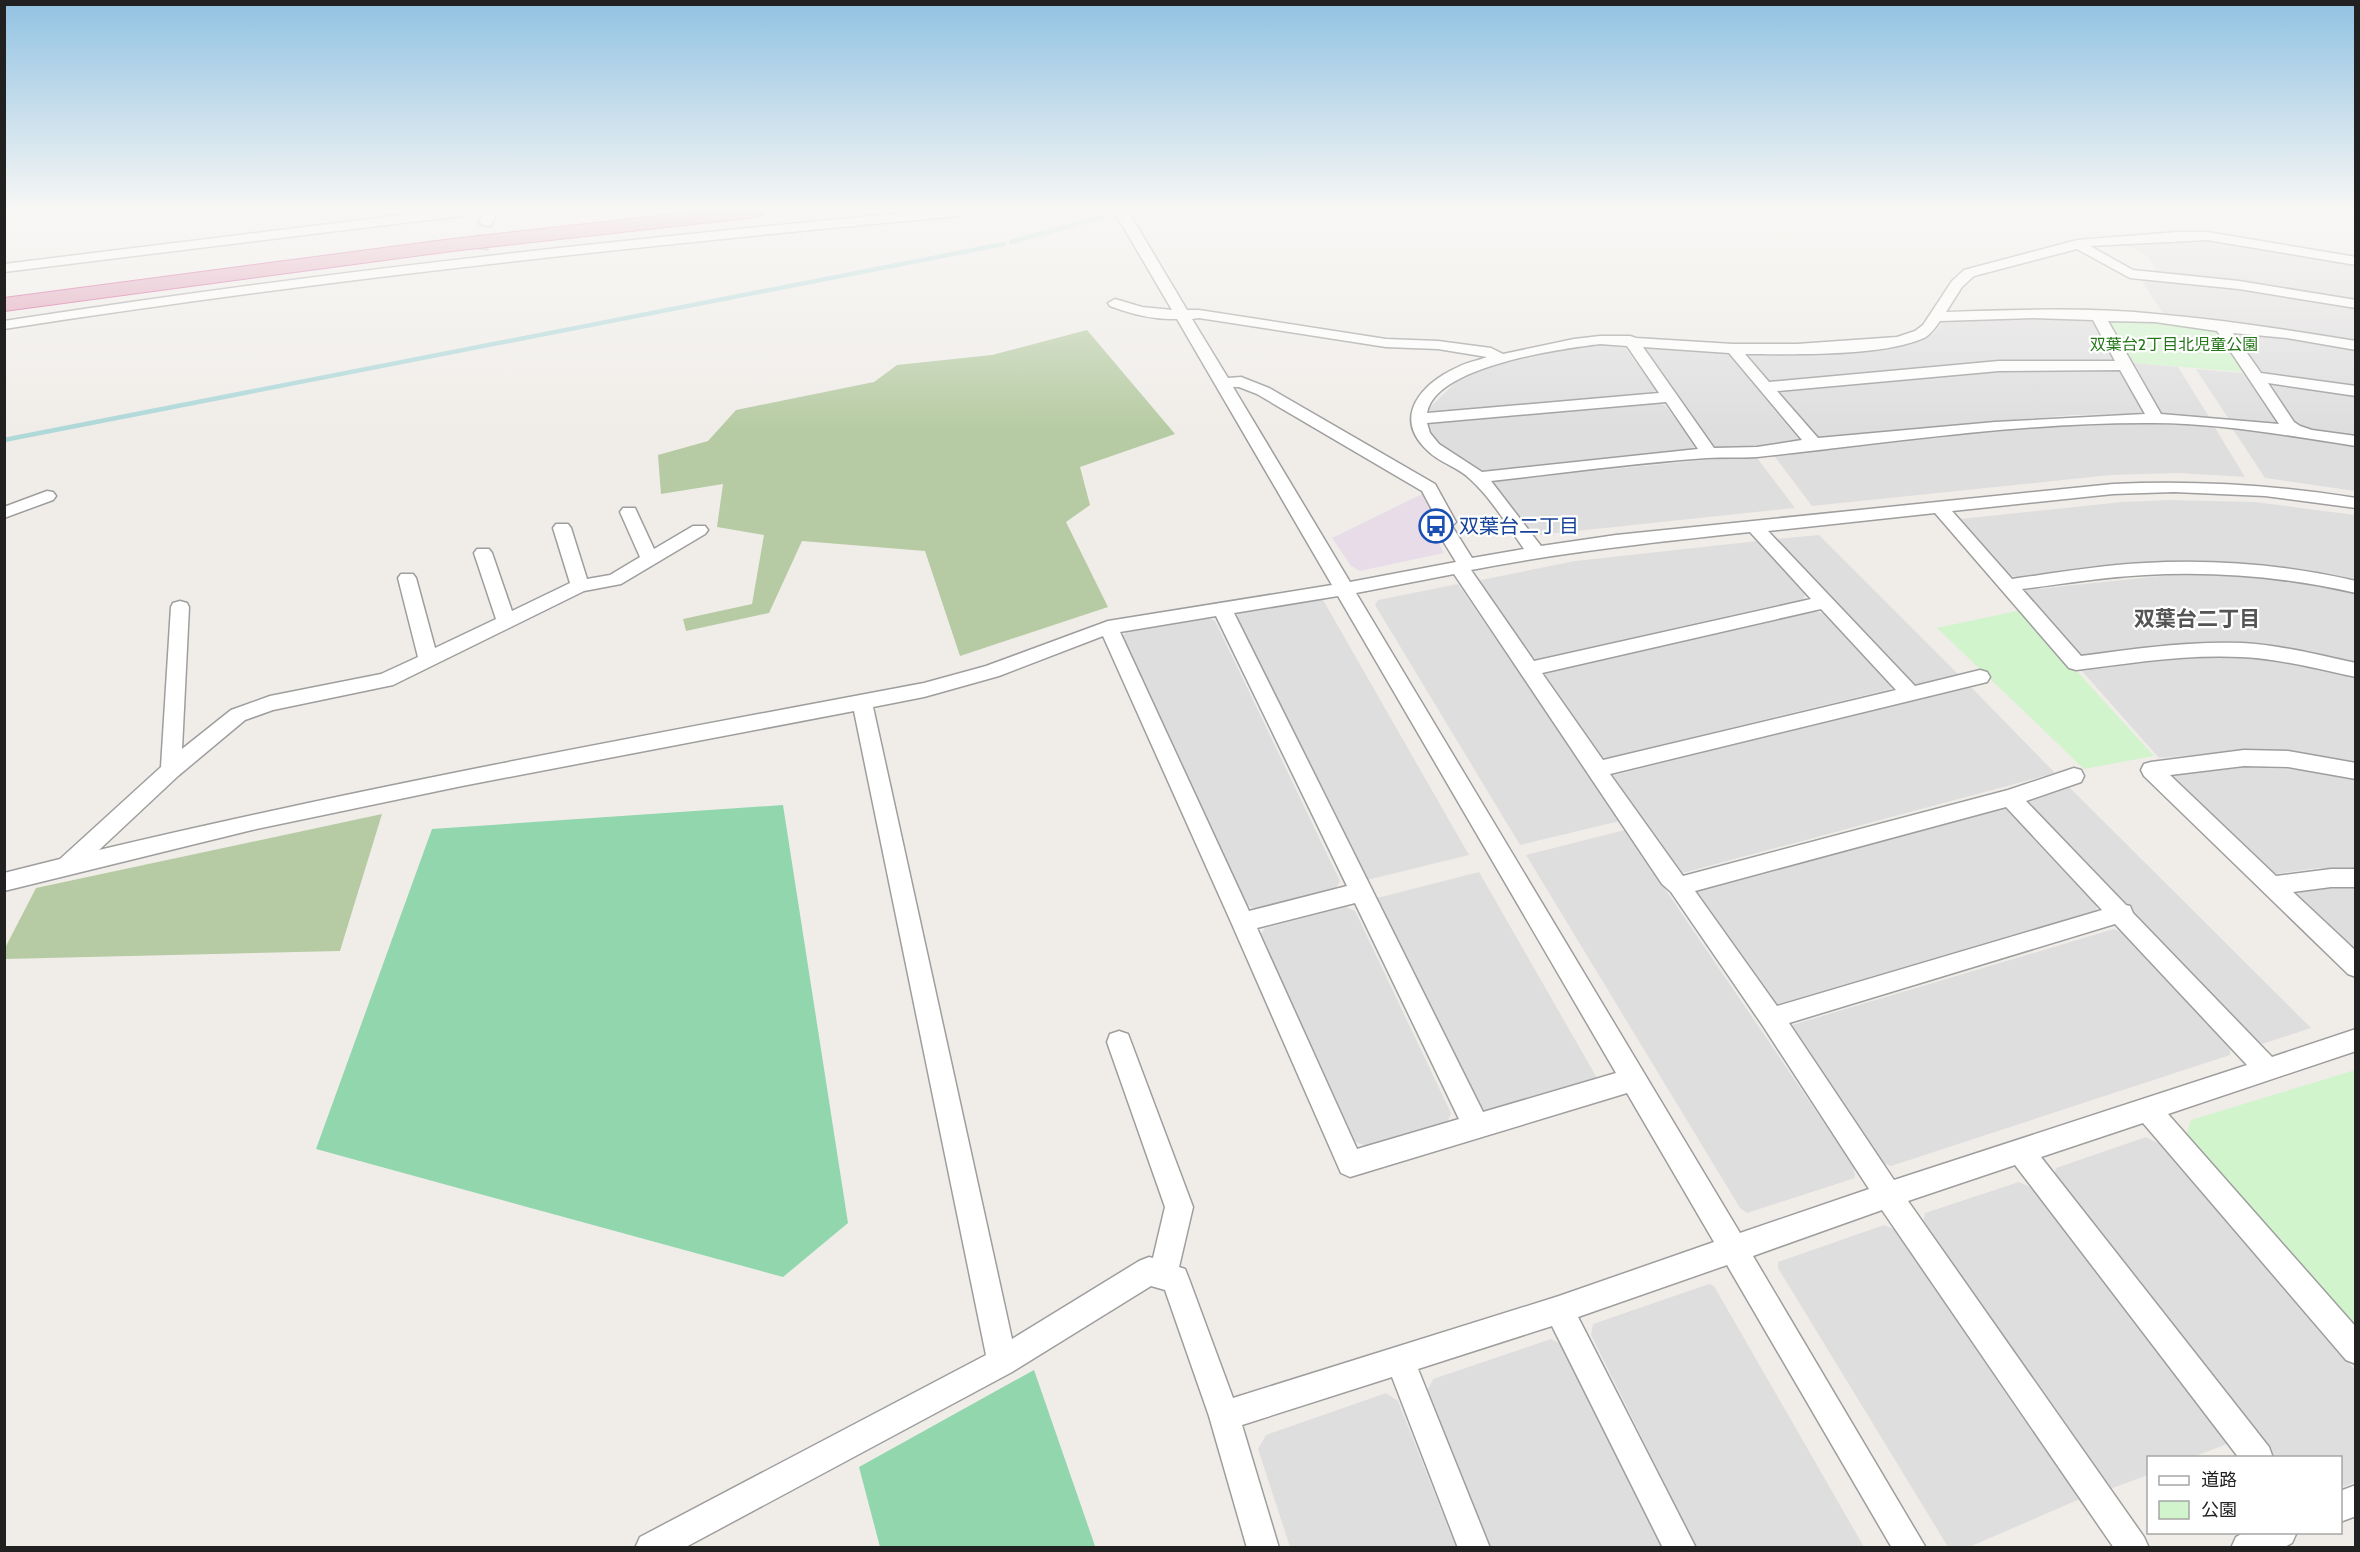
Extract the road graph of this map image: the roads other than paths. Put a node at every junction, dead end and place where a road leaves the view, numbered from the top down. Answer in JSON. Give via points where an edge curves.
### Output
{"nodes":[{"id":1,"x":66,"y":283,"type":"edge"},
{"id":2,"x":165,"y":283,"type":"edge"},
{"id":3,"x":273,"y":283,"type":"edge"},
{"id":4,"x":1163,"y":283,"type":"edge"},
{"id":5,"x":1958,"y":283,"type":"edge"},
{"id":6,"x":2223,"y":283,"type":"edge"},
{"id":7,"x":4,"y":292,"type":"edge"},
{"id":8,"x":1115,"y":303,"type":"dead end"},
{"id":9,"x":2355,"y":304,"type":"edge"},
{"id":10,"x":4,"y":305,"type":"edge"},
{"id":11,"x":1182,"y":315,"type":"junction"},
{"id":12,"x":2098,"y":316,"type":"junction"},
{"id":13,"x":1934,"y":317,"type":"junction"},
{"id":14,"x":4,"y":325,"type":"edge"},
{"id":15,"x":2222,"y":327,"type":"junction"},
{"id":16,"x":1630,"y":340,"type":"junction"},
{"id":17,"x":2355,"y":346,"type":"edge"},
{"id":18,"x":1733,"y":349,"type":"junction"},
{"id":19,"x":1499,"y":358,"type":"junction"},
{"id":20,"x":2127,"y":365,"type":"junction"},
{"id":21,"x":2255,"y":377,"type":"junction"},
{"id":22,"x":1222,"y":382,"type":"junction"},
{"id":23,"x":1765,"y":387,"type":"junction"},
{"id":24,"x":2355,"y":391,"type":"edge"},
{"id":25,"x":1670,"y":397,"type":"junction"},
{"id":26,"x":2154,"y":418,"type":"junction"},
{"id":27,"x":1418,"y":419,"type":"junction"},
{"id":28,"x":2294,"y":430,"type":"junction"},
{"id":29,"x":2355,"y":441,"type":"edge"},
{"id":30,"x":1813,"y":443,"type":"junction"},
{"id":31,"x":1709,"y":453,"type":"junction"},
{"id":32,"x":1479,"y":477,"type":"junction"},
{"id":33,"x":47,"y":496,"type":"dead end"},
{"id":34,"x":2355,"y":503,"type":"edge"},
{"id":35,"x":1939,"y":507,"type":"junction"},
{"id":36,"x":629,"y":512,"type":"dead end"},
{"id":37,"x":4,"y":513,"type":"edge"},
{"id":38,"x":1754,"y":526,"type":"junction"},
{"id":39,"x":562,"y":528,"type":"dead end"},
{"id":40,"x":699,"y":530,"type":"dead end"},
{"id":41,"x":1536,"y":552,"type":"junction"},
{"id":42,"x":483,"y":553,"type":"dead end"},
{"id":43,"x":650,"y":559,"type":"junction"},
{"id":44,"x":1463,"y":566,"type":"junction"},
{"id":45,"x":407,"y":578,"type":"dead end"},
{"id":46,"x":2009,"y":585,"type":"junction"},
{"id":47,"x":580,"y":586,"type":"junction"},
{"id":48,"x":2355,"y":587,"type":"edge"},
{"id":49,"x":1344,"y":589,"type":"junction"},
{"id":50,"x":1825,"y":602,"type":"junction"},
{"id":51,"x":180,"y":607,"type":"dead end"},
{"id":52,"x":1223,"y":610,"type":"junction"},
{"id":53,"x":506,"y":621,"type":"junction"},
{"id":54,"x":1108,"y":627,"type":"junction"},
{"id":55,"x":428,"y":660,"type":"junction"},
{"id":56,"x":1529,"y":669,"type":"junction"},
{"id":57,"x":2355,"y":670,"type":"edge"},
{"id":58,"x":1980,"y":677,"type":"dead end"},
{"id":59,"x":1909,"y":692,"type":"junction"},
{"id":60,"x":862,"y":703,"type":"junction"},
{"id":61,"x":1598,"y":769,"type":"junction"},
{"id":62,"x":171,"y":770,"type":"junction"},
{"id":63,"x":2355,"y":771,"type":"edge"},
{"id":64,"x":2074,"y":776,"type":"dead end"},
{"id":65,"x":2010,"y":798,"type":"junction"},
{"id":66,"x":68,"y":867,"type":"junction"},
{"id":67,"x":2355,"y":878,"type":"edge"},
{"id":68,"x":4,"y":882,"type":"edge"},
{"id":69,"x":1679,"y":886,"type":"junction"},
{"id":70,"x":2272,"y":886,"type":"junction"},
{"id":71,"x":1361,"y":892,"type":"junction"},
{"id":72,"x":2122,"y":913,"type":"junction"},
{"id":73,"x":1243,"y":922,"type":"junction"},
{"id":74,"x":2355,"y":967,"type":"edge"},
{"id":75,"x":1772,"y":1018,"type":"junction"},
{"id":76,"x":2355,"y":1040,"type":"edge"},
{"id":77,"x":1119,"y":1042,"type":"dead end"},
{"id":78,"x":2268,"y":1070,"type":"junction"},
{"id":79,"x":1632,"y":1080,"type":"junction"},
{"id":80,"x":2148,"y":1110,"type":"junction"},
{"id":81,"x":1476,"y":1126,"type":"junction"},
{"id":82,"x":2021,"y":1152,"type":"junction"},
{"id":83,"x":1888,"y":1195,"type":"junction"},
{"id":84,"x":1734,"y":1249,"type":"junction"},
{"id":85,"x":1163,"y":1275,"type":"junction"},
{"id":86,"x":1559,"y":1310,"type":"junction"},
{"id":87,"x":2355,"y":1350,"type":"edge"},
{"id":88,"x":1002,"y":1362,"type":"junction"},
{"id":89,"x":1401,"y":1362,"type":"junction"},
{"id":90,"x":1224,"y":1416,"type":"junction"},
{"id":91,"x":2256,"y":1456,"type":"edge"},
{"id":92,"x":2279,"y":1534,"type":"edge"},
{"id":93,"x":651,"y":1548,"type":"edge"},
{"id":94,"x":1263,"y":1548,"type":"edge"},
{"id":95,"x":1474,"y":1548,"type":"edge"},
{"id":96,"x":1680,"y":1548,"type":"edge"},
{"id":97,"x":1910,"y":1548,"type":"edge"},
{"id":98,"x":2133,"y":1548,"type":"edge"},
{"id":99,"x":2247,"y":1548,"type":"edge"}],
"edges":[{"from":1,"to":7,"type":"highway"},
{"from":2,"to":10,"type":"highway"},
{"from":3,"to":14,"type":"street"},
{"from":4,"to":11,"type":"street"},
{"from":5,"to":13,"type":"street"},
{"from":6,"to":9,"type":"street"},
{"from":8,"to":11,"type":"street","via":[[1139,311]]},
{"from":11,"to":19,"type":"street","via":[[1199,314],[1386,343],[1438,345],[1491,353]]},
{"from":11,"to":22,"type":"street"},
{"from":12,"to":13,"type":"street"},
{"from":12,"to":15,"type":"street","via":[[2155,318]]},
{"from":12,"to":20,"type":"street"},
{"from":13,"to":18,"type":"street","via":[[1920,334],[1899,341],[1797,349]]},
{"from":15,"to":17,"type":"street"},
{"from":15,"to":21,"type":"street"},
{"from":16,"to":18,"type":"street"},
{"from":16,"to":19,"type":"street","via":[[1574,343]]},
{"from":16,"to":25,"type":"street"},
{"from":18,"to":23,"type":"street"},
{"from":19,"to":27,"type":"street","via":[[1452,376],[1426,396]]},
{"from":20,"to":23,"type":"street","via":[[1999,366]]},
{"from":20,"to":26,"type":"street"},
{"from":21,"to":24,"type":"street"},
{"from":21,"to":28,"type":"street"},
{"from":22,"to":44,"type":"street","via":[[1241,382],[1263,391],[1429,488]]},
{"from":22,"to":49,"type":"street"},
{"from":23,"to":30,"type":"street"},
{"from":25,"to":27,"type":"street"},
{"from":25,"to":31,"type":"street"},
{"from":26,"to":28,"type":"street"},
{"from":26,"to":30,"type":"street","via":[[2077,419]]},
{"from":27,"to":32,"type":"street","via":[[1421,435]]},
{"from":28,"to":29,"type":"street"},
{"from":30,"to":31,"type":"street"},
{"from":31,"to":32,"type":"street"},
{"from":32,"to":41,"type":"street"},
{"from":33,"to":37,"type":"street"},
{"from":34,"to":35,"type":"street","via":[[2190,486],[2114,489]]},
{"from":35,"to":38,"type":"street"},
{"from":35,"to":46,"type":"street"},
{"from":36,"to":43,"type":"street"},
{"from":38,"to":41,"type":"street"},
{"from":38,"to":50,"type":"street"},
{"from":39,"to":47,"type":"street"},
{"from":40,"to":43,"type":"street"},
{"from":41,"to":44,"type":"street"},
{"from":42,"to":53,"type":"street"},
{"from":43,"to":47,"type":"street","via":[[615,580]]},
{"from":44,"to":49,"type":"street"},
{"from":44,"to":56,"type":"street"},
{"from":45,"to":55,"type":"street"},
{"from":46,"to":48,"type":"street","via":[[2163,567],[2279,572]]},
{"from":46,"to":57,"type":"street","via":[[2076,663],[2241,650]]},
{"from":47,"to":53,"type":"street"},
{"from":49,"to":52,"type":"street"},
{"from":49,"to":79,"type":"street"},
{"from":50,"to":56,"type":"street"},
{"from":50,"to":59,"type":"street"},
{"from":51,"to":62,"type":"street"},
{"from":52,"to":54,"type":"street"},
{"from":52,"to":71,"type":"street"},
{"from":53,"to":55,"type":"street"},
{"from":54,"to":60,"type":"street","via":[[992,671]]},
{"from":54,"to":73,"type":"street"},
{"from":55,"to":62,"type":"street","via":[[386,680],[270,703],[238,715]]},
{"from":56,"to":61,"type":"street"},
{"from":58,"to":59,"type":"street"},
{"from":59,"to":61,"type":"street"},
{"from":60,"to":66,"type":"street","via":[[252,822]]},
{"from":60,"to":88,"type":"street"},
{"from":61,"to":69,"type":"street"},
{"from":62,"to":66,"type":"street"},
{"from":63,"to":70,"type":"street","via":[[2288,759],[2244,758],[2151,770]]},
{"from":64,"to":65,"type":"street"},
{"from":65,"to":69,"type":"street"},
{"from":65,"to":72,"type":"street"},
{"from":66,"to":68,"type":"street"},
{"from":67,"to":70,"type":"street"},
{"from":69,"to":75,"type":"street"},
{"from":70,"to":74,"type":"street"},
{"from":71,"to":73,"type":"street"},
{"from":71,"to":81,"type":"street"},
{"from":72,"to":75,"type":"street"},
{"from":72,"to":78,"type":"street"},
{"from":73,"to":81,"type":"street","via":[[1350,1164]]},
{"from":75,"to":83,"type":"street"},
{"from":76,"to":78,"type":"street"},
{"from":77,"to":85,"type":"street","via":[[1179,1207]]},
{"from":78,"to":80,"type":"street"},
{"from":79,"to":81,"type":"street"},
{"from":79,"to":84,"type":"street"},
{"from":80,"to":82,"type":"street"},
{"from":80,"to":87,"type":"street"},
{"from":82,"to":83,"type":"street"},
{"from":82,"to":91,"type":"street"},
{"from":83,"to":84,"type":"street"},
{"from":83,"to":98,"type":"street"},
{"from":84,"to":86,"type":"street"},
{"from":84,"to":97,"type":"street"},
{"from":85,"to":88,"type":"street","via":[[1149,1271]]},
{"from":85,"to":90,"type":"street","via":[[1175,1279]]},
{"from":86,"to":89,"type":"street"},
{"from":86,"to":96,"type":"street"},
{"from":88,"to":93,"type":"street"},
{"from":89,"to":90,"type":"street"},
{"from":89,"to":95,"type":"street"},
{"from":90,"to":94,"type":"street"},
{"from":92,"to":99,"type":"street"}]}
